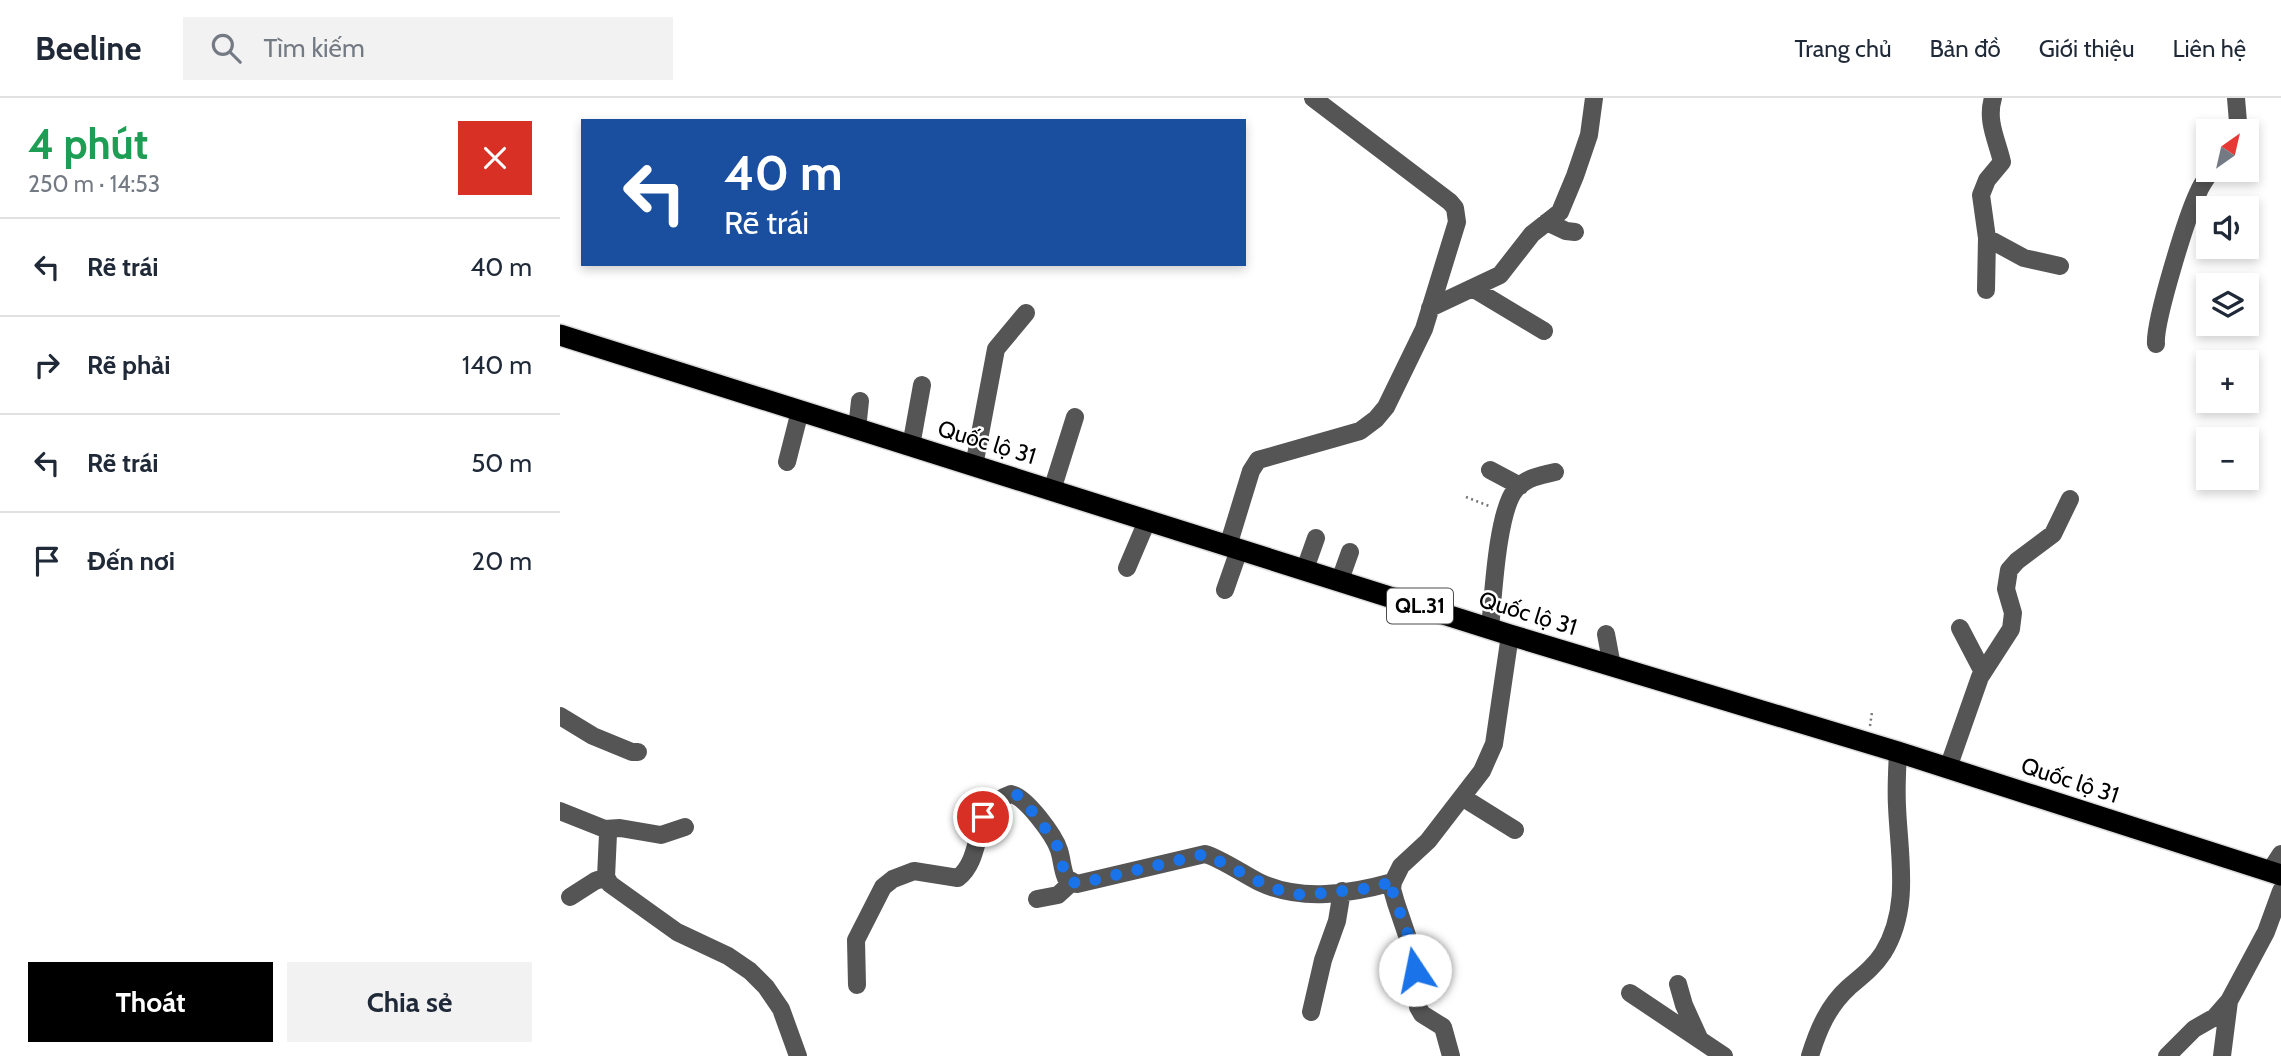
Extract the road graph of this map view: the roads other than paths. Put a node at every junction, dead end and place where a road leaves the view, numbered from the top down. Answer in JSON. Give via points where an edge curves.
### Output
{"nodes":[{"id":1,"x":1313,"y":98,"type":"edge"},
{"id":2,"x":1594,"y":98,"type":"edge"},
{"id":3,"x":1993,"y":98,"type":"edge"},
{"id":4,"x":2236,"y":98,"type":"edge"},
{"id":5,"x":2238,"y":119,"type":"edge"},
{"id":6,"x":2204,"y":182,"type":"edge"},
{"id":7,"x":1547,"y":222,"type":"junction"},
{"id":8,"x":1574,"y":232,"type":"dead end"},
{"id":9,"x":1987,"y":238,"type":"junction"},
{"id":10,"x":2060,"y":266,"type":"dead end"},
{"id":11,"x":1474,"y":289,"type":"junction"},
{"id":12,"x":1986,"y":290,"type":"dead end"},
{"id":13,"x":1430,"y":308,"type":"junction"},
{"id":14,"x":1026,"y":313,"type":"dead end"},
{"id":15,"x":1544,"y":331,"type":"dead end"},
{"id":16,"x":560,"y":335,"type":"edge"},
{"id":17,"x":2156,"y":344,"type":"dead end"},
{"id":18,"x":922,"y":385,"type":"dead end"},
{"id":19,"x":860,"y":401,"type":"dead end"},
{"id":20,"x":800,"y":411,"type":"junction"},
{"id":21,"x":1075,"y":417,"type":"dead end"},
{"id":22,"x":857,"y":429,"type":"junction"},
{"id":23,"x":911,"y":446,"type":"junction"},
{"id":24,"x":787,"y":462,"type":"dead end"},
{"id":25,"x":974,"y":466,"type":"junction"},
{"id":26,"x":1490,"y":470,"type":"dead end"},
{"id":27,"x":1555,"y":472,"type":"dead end"},
{"id":28,"x":1520,"y":486,"type":"junction"},
{"id":29,"x":1052,"y":489,"type":"junction"},
{"id":30,"x":2070,"y":499,"type":"dead end"},
{"id":31,"x":1147,"y":521,"type":"junction"},
{"id":32,"x":1316,"y":538,"type":"dead end"},
{"id":33,"x":1233,"y":548,"type":"junction"},
{"id":34,"x":1350,"y":552,"type":"dead end"},
{"id":35,"x":1127,"y":568,"type":"dead end"},
{"id":36,"x":1305,"y":569,"type":"junction"},
{"id":37,"x":1340,"y":580,"type":"junction"},
{"id":38,"x":1225,"y":590,"type":"dead end"},
{"id":39,"x":1961,"y":628,"type":"dead end"},
{"id":40,"x":1500,"y":632,"type":"junction"},
{"id":41,"x":1606,"y":634,"type":"dead end"},
{"id":42,"x":1612,"y":666,"type":"junction"},
{"id":43,"x":1983,"y":673,"type":"junction"},
{"id":44,"x":560,"y":716,"type":"edge"},
{"id":45,"x":638,"y":752,"type":"dead end"},
{"id":46,"x":1898,"y":752,"type":"junction"},
{"id":47,"x":1948,"y":768,"type":"junction"},
{"id":48,"x":1462,"y":797,"type":"junction"},
{"id":49,"x":560,"y":811,"type":"edge"},
{"id":50,"x":685,"y":827,"type":"dead end"},
{"id":51,"x":605,"y":829,"type":"junction"},
{"id":52,"x":1514,"y":830,"type":"dead end"},
{"id":53,"x":2277,"y":865,"type":"edge"},
{"id":54,"x":606,"y":877,"type":"junction"},
{"id":55,"x":1394,"y":881,"type":"junction"},
{"id":56,"x":1071,"y":883,"type":"junction"},
{"id":57,"x":1342,"y":891,"type":"junction"},
{"id":58,"x":2281,"y":891,"type":"edge"},
{"id":59,"x":570,"y":897,"type":"dead end"},
{"id":60,"x":1037,"y":899,"type":"dead end"},
{"id":61,"x":1678,"y":984,"type":"dead end"},
{"id":62,"x":857,"y":985,"type":"dead end"},
{"id":63,"x":1630,"y":993,"type":"dead end"},
{"id":64,"x":2229,"y":1001,"type":"junction"},
{"id":65,"x":1311,"y":1012,"type":"dead end"},
{"id":66,"x":1699,"y":1038,"type":"junction"},
{"id":67,"x":798,"y":1056,"type":"edge"},
{"id":68,"x":1451,"y":1056,"type":"edge"},
{"id":69,"x":1724,"y":1056,"type":"edge"},
{"id":70,"x":1810,"y":1056,"type":"edge"},
{"id":71,"x":2166,"y":1056,"type":"edge"},
{"id":72,"x":2222,"y":1056,"type":"edge"}],
"edges":[{"from":1,"to":13,"type":"street","via":[[1455,208],[1457,222]]},
{"from":2,"to":7,"type":"street","via":[[1576,176],[1560,212]]},
{"from":3,"to":9,"type":"street","via":[[1992,132],[2001,162],[1981,195]]},
{"from":4,"to":5,"type":"street"},
{"from":6,"to":17,"type":"street","via":[[2176,260]]},
{"from":7,"to":8,"type":"street"},
{"from":7,"to":11,"type":"street","via":[[1500,275]]},
{"from":9,"to":10,"type":"street","via":[[2024,258]]},
{"from":9,"to":12,"type":"street"},
{"from":11,"to":13,"type":"street"},
{"from":11,"to":15,"type":"street"},
{"from":13,"to":33,"type":"street","via":[[1395,392],[1376,419],[1360,431],[1258,460],[1253,466]]},
{"from":14,"to":25,"type":"street","via":[[996,349]]},
{"from":16,"to":20,"type":"highway","name":"Quốc lộ 31","number":"QL.31"},
{"from":18,"to":23,"type":"street"},
{"from":19,"to":22,"type":"street"},
{"from":20,"to":22,"type":"highway","name":"Quốc lộ 31","number":"QL.31"},
{"from":20,"to":24,"type":"street"},
{"from":21,"to":29,"type":"street"},
{"from":22,"to":23,"type":"highway","name":"Quốc lộ 31","number":"QL.31"},
{"from":23,"to":25,"type":"highway","name":"Quốc lộ 31","number":"QL.31"},
{"from":25,"to":29,"type":"highway","name":"Quốc lộ 31","number":"QL.31"},
{"from":26,"to":28,"type":"street"},
{"from":27,"to":28,"type":"street"},
{"from":28,"to":40,"type":"street","via":[[1505,512]]},
{"from":29,"to":31,"type":"highway","name":"Quốc lộ 31","number":"QL.31"},
{"from":30,"to":43,"type":"street","via":[[2053,534],[2009,570],[2006,589],[2013,613],[2011,629]]},
{"from":31,"to":33,"type":"highway","name":"Quốc lộ 31","number":"QL.31"},
{"from":31,"to":35,"type":"street"},
{"from":32,"to":36,"type":"street"},
{"from":33,"to":36,"type":"highway","name":"Quốc lộ 31","number":"QL.31"},
{"from":33,"to":38,"type":"street"},
{"from":34,"to":37,"type":"street"},
{"from":36,"to":37,"type":"highway","name":"Quốc lộ 31","number":"QL.31"},
{"from":37,"to":40,"type":"highway","name":"Quốc lộ 31","number":"QL.31"},
{"from":39,"to":43,"type":"street"},
{"from":40,"to":42,"type":"highway","name":"Quốc lộ 31","number":"QL.31"},
{"from":40,"to":48,"type":"street","via":[[1494,744],[1482,771]]},
{"from":41,"to":42,"type":"street"},
{"from":42,"to":46,"type":"highway","name":"Quốc lộ 31","number":"QL.31"},
{"from":43,"to":47,"type":"street"},
{"from":44,"to":45,"type":"street","via":[[593,736]]},
{"from":46,"to":47,"type":"highway","name":"Quốc lộ 31","number":"QL.31"},
{"from":46,"to":70,"type":"street","via":[[1901,880],[1896,923],[1874,966],[1829,1010]]},
{"from":47,"to":53,"type":"highway","name":"Quốc lộ 31","number":"QL.31"},
{"from":48,"to":52,"type":"street"},
{"from":48,"to":55,"type":"street","via":[[1428,841],[1401,866]]},
{"from":49,"to":51,"type":"street"},
{"from":50,"to":51,"type":"street","via":[[661,835]]},
{"from":51,"to":54,"type":"street"},
{"from":54,"to":59,"type":"street"},
{"from":54,"to":67,"type":"street","via":[[677,932],[750,971],[780,1009]]},
{"from":55,"to":57,"type":"street"},
{"from":55,"to":68,"type":"street","via":[[1392,890],[1413,953],[1418,1007],[1443,1027]]},
{"from":56,"to":57,"type":"street","via":[[1083,884],[1205,854],[1287,893]]},
{"from":56,"to":60,"type":"street","via":[[1058,895]]},
{"from":56,"to":62,"type":"street","via":[[1049,831],[1016,794],[1005,796],[983,817],[967,869],[958,878],[914,872],[883,887],[856,940]]},
{"from":57,"to":65,"type":"street","via":[[1338,921]]},
{"from":58,"to":64,"type":"street","via":[[2266,932]]},
{"from":61,"to":66,"type":"street"},
{"from":63,"to":66,"type":"street"},
{"from":64,"to":71,"type":"street","via":[[2216,1017],[2194,1029]]},
{"from":64,"to":72,"type":"street"},
{"from":66,"to":69,"type":"street"}]}
